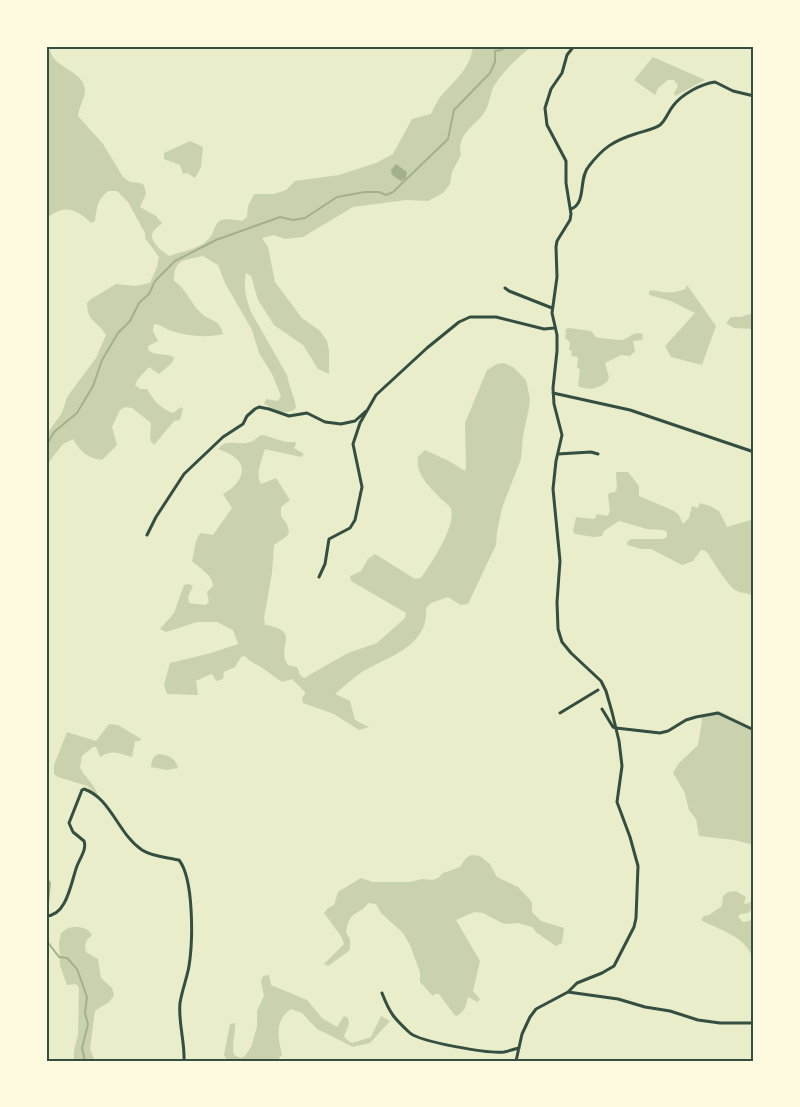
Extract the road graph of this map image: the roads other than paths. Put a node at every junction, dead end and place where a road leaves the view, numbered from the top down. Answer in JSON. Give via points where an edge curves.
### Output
{"nodes":[{"id":1,"x":574,"y":46,"type":"edge"},
{"id":2,"x":754,"y":96,"type":"edge"},
{"id":3,"x":571,"y":209,"type":"junction"},
{"id":4,"x":505,"y":288,"type":"dead end"},
{"id":5,"x":552,"y":308,"type":"junction"},
{"id":6,"x":554,"y":328,"type":"junction"},
{"id":7,"x":553,"y":393,"type":"junction"},
{"id":8,"x":368,"y":408,"type":"junction"},
{"id":9,"x":754,"y":452,"type":"edge"},
{"id":10,"x":558,"y":454,"type":"junction"},
{"id":11,"x":598,"y":454,"type":"dead end"},
{"id":12,"x":147,"y":535,"type":"dead end"},
{"id":13,"x":319,"y":577,"type":"dead end"},
{"id":14,"x":598,"y":690,"type":"dead end"},
{"id":15,"x":602,"y":710,"type":"dead end"},
{"id":16,"x":560,"y":712,"type":"dead end"},
{"id":17,"x":616,"y":728,"type":"junction"},
{"id":18,"x":754,"y":730,"type":"edge"},
{"id":19,"x":46,"y":916,"type":"edge"},
{"id":20,"x":568,"y":992,"type":"junction"},
{"id":21,"x":382,"y":993,"type":"dead end"},
{"id":22,"x":754,"y":1023,"type":"edge"},
{"id":23,"x":519,"y":1048,"type":"junction"},
{"id":24,"x":184,"y":1061,"type":"edge"},
{"id":25,"x":516,"y":1061,"type":"edge"}],
"edges":[{"from":1,"to":3,"type":"street","via":[[551,89],[545,108],[547,125],[566,161]]},
{"from":2,"to":3,"type":"street","via":[[715,82],[684,96],[655,128],[612,142],[603,150],[585,170],[581,197]]},
{"from":3,"to":5,"type":"street","via":[[570,220],[557,241],[557,277]]},
{"from":4,"to":5,"type":"street"},
{"from":5,"to":6,"type":"street"},
{"from":6,"to":7,"type":"street","via":[[557,351]]},
{"from":6,"to":8,"type":"street","via":[[544,329],[496,317],[463,320],[376,395]]},
{"from":7,"to":9,"type":"street","via":[[630,410]]},
{"from":7,"to":10,"type":"street","via":[[562,435]]},
{"from":8,"to":12,"type":"street","via":[[355,421],[341,424],[325,422],[307,413],[289,416],[269,408],[255,409],[243,424],[223,437],[184,474]]},
{"from":8,"to":13,"type":"street","via":[[353,444],[362,487],[355,520],[350,528],[329,539]]},
{"from":10,"to":11,"type":"street"},
{"from":10,"to":17,"type":"street","via":[[553,489],[560,561],[559,636],[601,681]]},
{"from":14,"to":16,"type":"street"},
{"from":15,"to":17,"type":"street"},
{"from":17,"to":18,"type":"street","via":[[660,733],[686,720],[718,713]]},
{"from":17,"to":20,"type":"street","via":[[622,770],[617,802],[638,866],[636,922],[614,966],[577,983]]},
{"from":19,"to":24,"type":"street","via":[[55,914],[62,906],[84,847],[84,840],[73,832],[70,824],[84,789],[97,797],[142,850],[154,856],[179,860],[187,879],[190,899],[189,965],[180,1003]]},
{"from":20,"to":22,"type":"street","via":[[618,999],[698,1020]]},
{"from":20,"to":23,"type":"street","via":[[536,1009],[526,1025]]},
{"from":21,"to":23,"type":"street","via":[[392,1017],[410,1034],[422,1039],[488,1052]]},
{"from":23,"to":25,"type":"street"}]}
